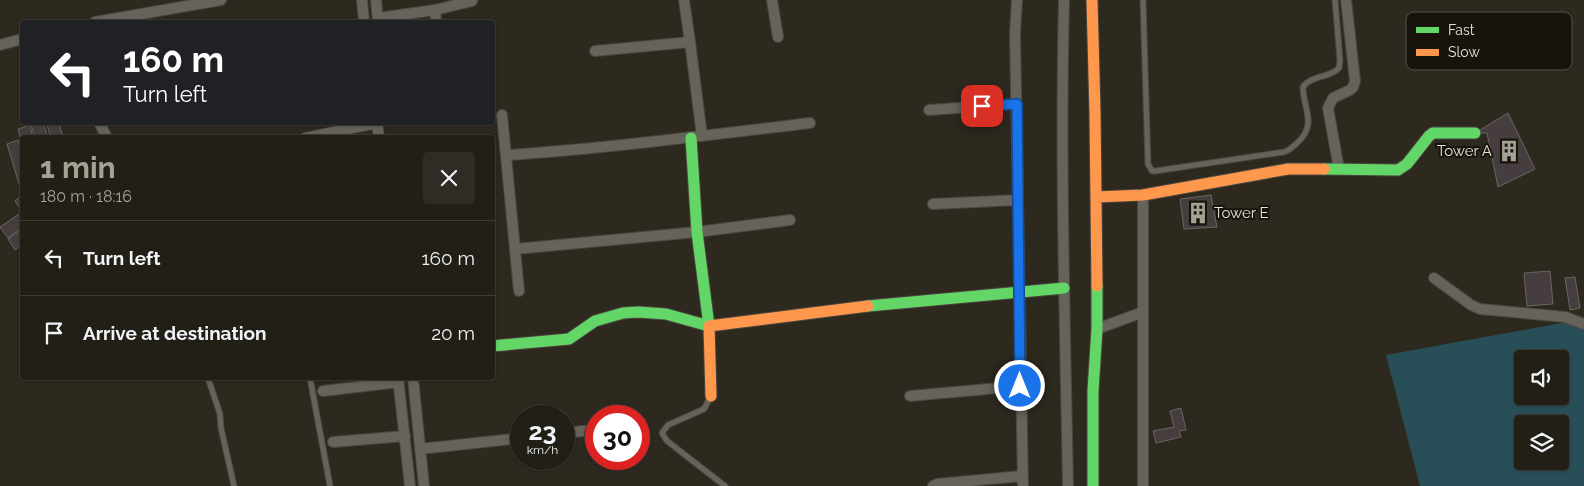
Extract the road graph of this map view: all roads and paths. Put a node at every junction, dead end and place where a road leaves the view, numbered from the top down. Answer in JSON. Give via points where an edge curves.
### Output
{"nodes":[{"id":1,"x":220,"y":0,"type":"edge"},
{"id":2,"x":362,"y":0,"type":"edge"},
{"id":3,"x":376,"y":0,"type":"edge"},
{"id":4,"x":684,"y":0,"type":"edge"},
{"id":5,"x":772,"y":0,"type":"edge"},
{"id":6,"x":1017,"y":0,"type":"edge"},
{"id":7,"x":1064,"y":0,"type":"edge"},
{"id":8,"x":1092,"y":0,"type":"edge"},
{"id":9,"x":1142,"y":0,"type":"edge"},
{"id":10,"x":1335,"y":0,"type":"edge"},
{"id":11,"x":1346,"y":0,"type":"edge"},
{"id":12,"x":472,"y":1,"type":"dead end"},
{"id":13,"x":435,"y":10,"type":"junction"},
{"id":14,"x":106,"y":20,"type":"edge"},
{"id":15,"x":364,"y":20,"type":"edge"},
{"id":16,"x":378,"y":20,"type":"edge"},
{"id":17,"x":436,"y":20,"type":"edge"},
{"id":18,"x":778,"y":37,"type":"dead end"},
{"id":19,"x":20,"y":40,"type":"edge"},
{"id":20,"x":690,"y":42,"type":"junction"},
{"id":21,"x":0,"y":45,"type":"edge"},
{"id":22,"x":595,"y":52,"type":"dead end"},
{"id":23,"x":1017,"y":104,"type":"junction"},
{"id":24,"x":929,"y":110,"type":"dead end"},
{"id":25,"x":502,"y":115,"type":"dead end"},
{"id":26,"x":810,"y":123,"type":"dead end"},
{"id":27,"x":367,"y":125,"type":"edge"},
{"id":28,"x":1475,"y":133,"type":"dead end"},
{"id":29,"x":319,"y":135,"type":"edge"},
{"id":30,"x":696,"y":137,"type":"junction"},
{"id":31,"x":506,"y":154,"type":"junction"},
{"id":32,"x":1339,"y":169,"type":"junction"},
{"id":33,"x":1144,"y":195,"type":"junction"},
{"id":34,"x":1096,"y":196,"type":"junction"},
{"id":35,"x":1018,"y":200,"type":"junction"},
{"id":36,"x":933,"y":204,"type":"dead end"},
{"id":37,"x":790,"y":220,"type":"dead end"},
{"id":38,"x":697,"y":232,"type":"junction"},
{"id":39,"x":516,"y":249,"type":"junction"},
{"id":40,"x":1434,"y":278,"type":"dead end"},
{"id":41,"x":1064,"y":288,"type":"junction"},
{"id":42,"x":519,"y":290,"type":"dead end"},
{"id":43,"x":1020,"y":293,"type":"junction"},
{"id":44,"x":1143,"y":312,"type":"junction"},
{"id":45,"x":1584,"y":324,"type":"edge"},
{"id":46,"x":709,"y":326,"type":"junction"},
{"id":47,"x":1096,"y":329,"type":"junction"},
{"id":48,"x":495,"y":346,"type":"edge"},
{"id":49,"x":209,"y":380,"type":"edge"},
{"id":50,"x":310,"y":380,"type":"edge"},
{"id":51,"x":398,"y":380,"type":"edge"},
{"id":52,"x":412,"y":380,"type":"edge"},
{"id":53,"x":1020,"y":386,"type":"junction"},
{"id":54,"x":323,"y":390,"type":"dead end"},
{"id":55,"x":711,"y":396,"type":"joint"},
{"id":56,"x":910,"y":396,"type":"dead end"},
{"id":57,"x":405,"y":436,"type":"junction"},
{"id":58,"x":510,"y":439,"type":"edge"},
{"id":59,"x":333,"y":442,"type":"dead end"},
{"id":60,"x":420,"y":449,"type":"junction"},
{"id":61,"x":1022,"y":481,"type":"edge"},
{"id":62,"x":234,"y":486,"type":"edge"},
{"id":63,"x":330,"y":486,"type":"edge"},
{"id":64,"x":410,"y":486,"type":"edge"},
{"id":65,"x":424,"y":486,"type":"edge"},
{"id":66,"x":724,"y":486,"type":"edge"},
{"id":67,"x":933,"y":486,"type":"edge"},
{"id":68,"x":1068,"y":486,"type":"edge"},
{"id":69,"x":1093,"y":486,"type":"edge"},
{"id":70,"x":1143,"y":486,"type":"edge"}],
"edges":[{"from":1,"to":14,"type":"street"},
{"from":2,"to":15,"type":"street"},
{"from":3,"to":16,"type":"street"},
{"from":4,"to":20,"type":"street"},
{"from":5,"to":18,"type":"street"},
{"from":6,"to":23,"type":"street"},
{"from":7,"to":41,"type":"street"},
{"from":8,"to":34,"type":"street"},
{"from":9,"to":10,"type":"lane","via":[[1148,164],[1155,172],[1290,150],[1308,126],[1303,87],[1311,80],[1340,68]]},
{"from":11,"to":32,"type":"street","via":[[1355,81],[1350,90],[1333,98],[1328,108]]},
{"from":12,"to":13,"type":"street"},
{"from":13,"to":16,"type":"street"},
{"from":13,"to":17,"type":"street"},
{"from":19,"to":21,"type":"street"},
{"from":20,"to":22,"type":"street"},
{"from":20,"to":30,"type":"street"},
{"from":23,"to":24,"type":"street"},
{"from":23,"to":35,"type":"street"},
{"from":25,"to":31,"type":"street"},
{"from":26,"to":30,"type":"street"},
{"from":27,"to":29,"type":"street"},
{"from":28,"to":32,"type":"street","via":[[1433,134],[1398,170]]},
{"from":30,"to":31,"type":"street"},
{"from":30,"to":38,"type":"street"},
{"from":31,"to":39,"type":"street"},
{"from":32,"to":33,"type":"street","via":[[1288,169]]},
{"from":33,"to":34,"type":"street"},
{"from":33,"to":44,"type":"street"},
{"from":34,"to":47,"type":"street"},
{"from":35,"to":36,"type":"street"},
{"from":35,"to":43,"type":"street"},
{"from":37,"to":38,"type":"street"},
{"from":38,"to":39,"type":"street"},
{"from":38,"to":46,"type":"street"},
{"from":39,"to":42,"type":"street"},
{"from":40,"to":45,"type":"street","via":[[1480,308],[1565,318]]},
{"from":41,"to":43,"type":"street"},
{"from":41,"to":68,"type":"street"},
{"from":43,"to":46,"type":"street","via":[[856,307]]},
{"from":43,"to":53,"type":"street"},
{"from":44,"to":47,"type":"street"},
{"from":44,"to":70,"type":"street"},
{"from":46,"to":48,"type":"street","via":[[661,313],[627,313],[592,322],[574,337]]},
{"from":46,"to":55,"type":"street"},
{"from":47,"to":69,"type":"street"},
{"from":49,"to":62,"type":"lane","via":[[220,414]]},
{"from":50,"to":63,"type":"lane"},
{"from":51,"to":54,"type":"street"},
{"from":51,"to":57,"type":"street"},
{"from":52,"to":60,"type":"street"},
{"from":53,"to":56,"type":"street"},
{"from":53,"to":61,"type":"street"},
{"from":55,"to":66,"type":"lane","via":[[704,409],[668,425],[662,433],[667,441]]},
{"from":57,"to":59,"type":"street"},
{"from":57,"to":64,"type":"street"},
{"from":58,"to":60,"type":"street"},
{"from":60,"to":65,"type":"street"},
{"from":61,"to":67,"type":"street"}]}
